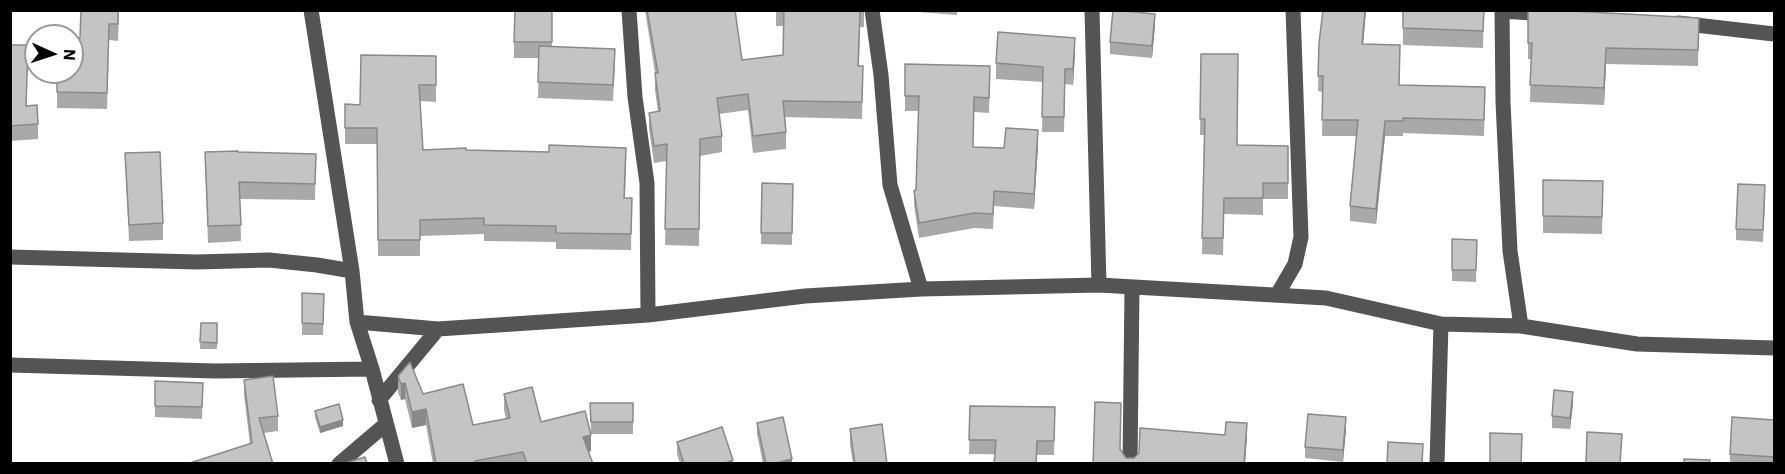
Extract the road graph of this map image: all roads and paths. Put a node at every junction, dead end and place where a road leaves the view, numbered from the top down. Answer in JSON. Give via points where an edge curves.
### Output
{"nodes":[{"id":1,"x":311,"y":10,"type":"edge"},
{"id":2,"x":629,"y":10,"type":"edge"},
{"id":3,"x":872,"y":10,"type":"edge"},
{"id":4,"x":1092,"y":10,"type":"edge"},
{"id":5,"x":1293,"y":10,"type":"edge"},
{"id":6,"x":1502,"y":11,"type":"edge"},
{"id":7,"x":1559,"y":15,"type":"edge"},
{"id":8,"x":1662,"y":22,"type":"edge"},
{"id":9,"x":1774,"y":34,"type":"edge"},
{"id":10,"x":10,"y":257,"type":"edge"},
{"id":11,"x":352,"y":271,"type":"junction"},
{"id":12,"x":1099,"y":285,"type":"junction"},
{"id":13,"x":1132,"y":287,"type":"junction"},
{"id":14,"x":921,"y":289,"type":"junction"},
{"id":15,"x":1277,"y":296,"type":"junction"},
{"id":16,"x":648,"y":315,"type":"junction"},
{"id":17,"x":357,"y":322,"type":"junction"},
{"id":18,"x":1442,"y":324,"type":"junction"},
{"id":19,"x":1521,"y":326,"type":"junction"},
{"id":20,"x":438,"y":329,"type":"junction"},
{"id":21,"x":1774,"y":348,"type":"edge"},
{"id":22,"x":10,"y":365,"type":"edge"},
{"id":23,"x":372,"y":369,"type":"junction"},
{"id":24,"x":379,"y":400,"type":"junction"},
{"id":25,"x":386,"y":424,"type":"junction"},
{"id":26,"x":339,"y":464,"type":"edge"},
{"id":27,"x":397,"y":464,"type":"edge"},
{"id":28,"x":1130,"y":464,"type":"edge"},
{"id":29,"x":1437,"y":464,"type":"edge"}],
"edges":[{"from":1,"to":11,"type":"street"},
{"from":2,"to":16,"type":"street","via":[[646,183]]},
{"from":3,"to":14,"type":"street","via":[[890,185]]},
{"from":4,"to":12,"type":"street"},
{"from":5,"to":15,"type":"street","via":[[1301,237],[1295,264]]},
{"from":6,"to":7,"type":"street"},
{"from":6,"to":19,"type":"street","via":[[1510,251]]},
{"from":8,"to":9,"type":"street"},
{"from":10,"to":11,"type":"street","via":[[269,260]]},
{"from":11,"to":17,"type":"street"},
{"from":12,"to":13,"type":"street"},
{"from":12,"to":14,"type":"street"},
{"from":13,"to":15,"type":"street"},
{"from":13,"to":28,"type":"street"},
{"from":14,"to":16,"type":"street","via":[[805,296]]},
{"from":15,"to":18,"type":"street","via":[[1326,298]]},
{"from":16,"to":20,"type":"street"},
{"from":17,"to":20,"type":"street"},
{"from":17,"to":23,"type":"street"},
{"from":18,"to":19,"type":"street"},
{"from":18,"to":29,"type":"street"},
{"from":19,"to":21,"type":"street","via":[[1637,344]]},
{"from":20,"to":24,"type":"street"},
{"from":22,"to":23,"type":"street","via":[[214,371]]},
{"from":23,"to":24,"type":"street"},
{"from":24,"to":25,"type":"street"},
{"from":25,"to":26,"type":"street"},
{"from":25,"to":27,"type":"street"}]}
